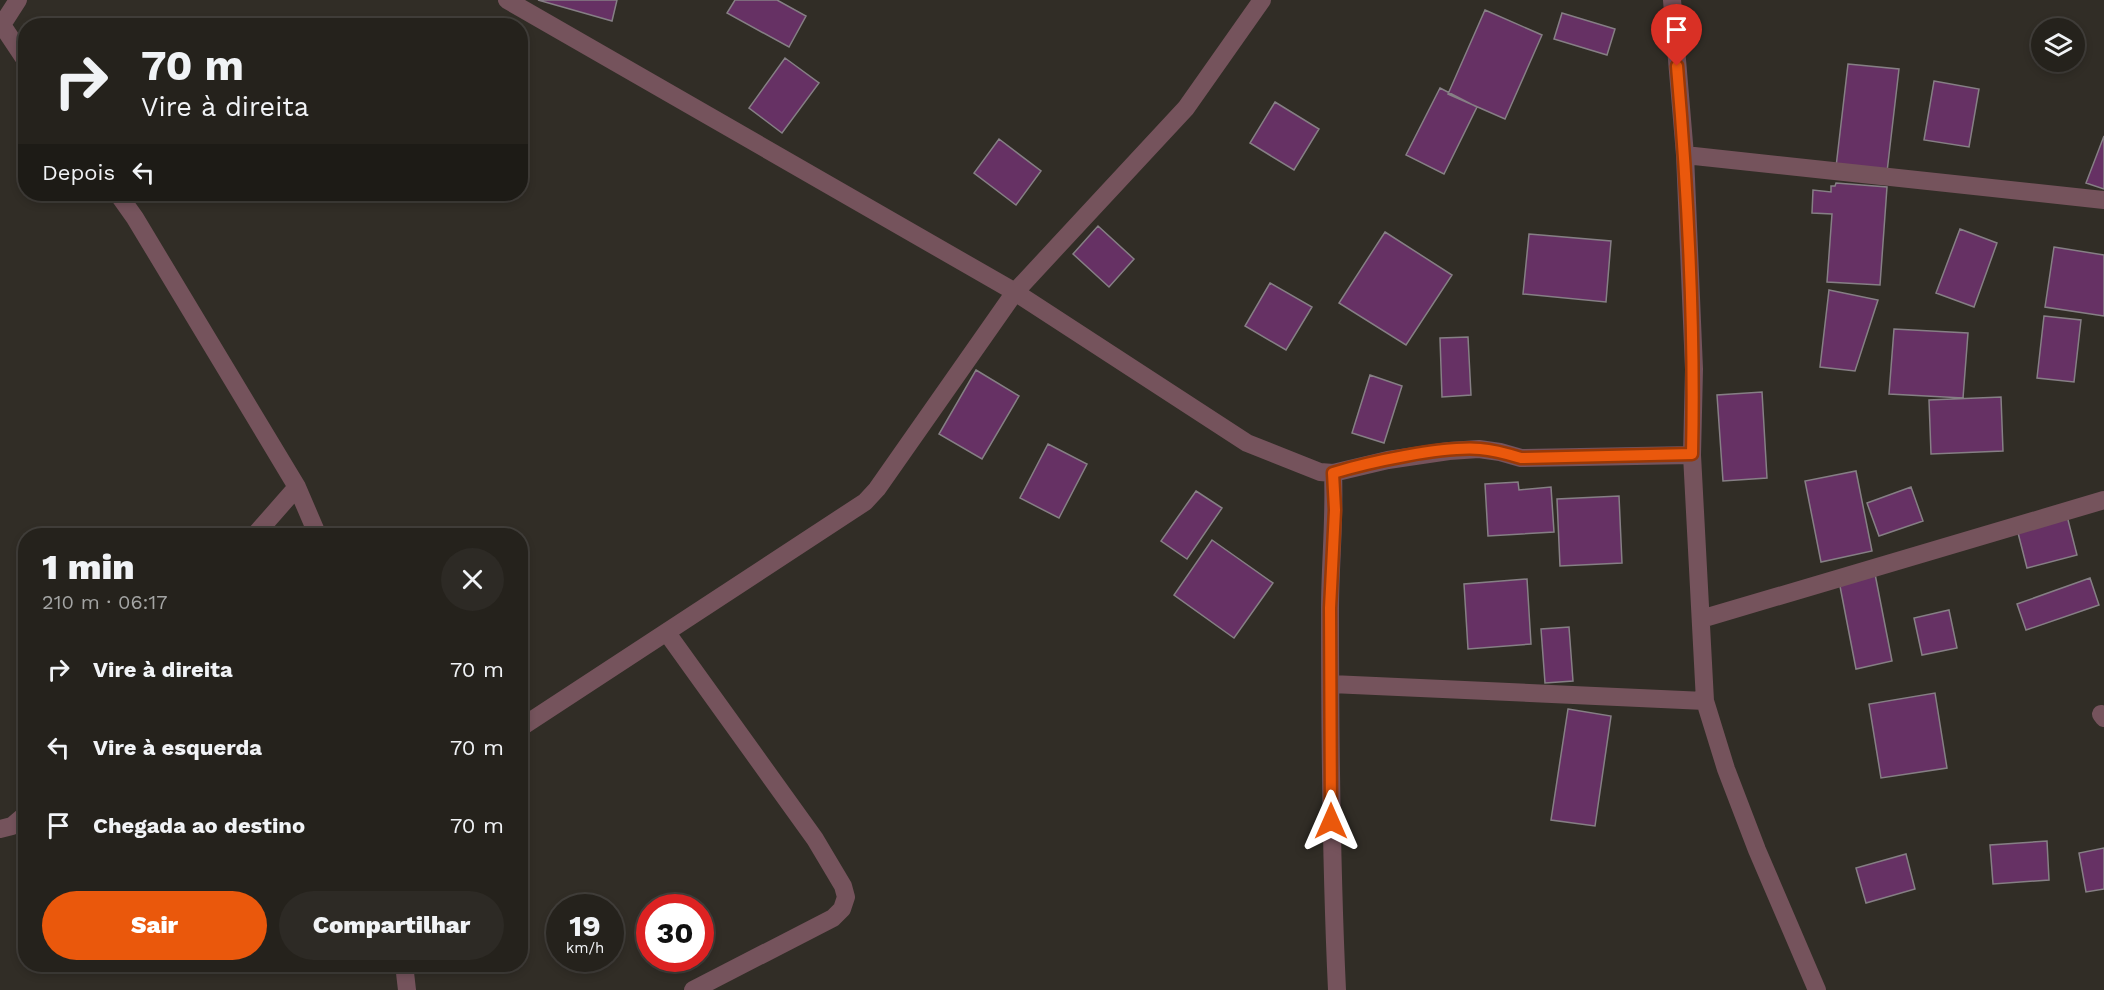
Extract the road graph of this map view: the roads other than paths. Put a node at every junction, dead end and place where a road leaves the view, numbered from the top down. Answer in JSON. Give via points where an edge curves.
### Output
{"nodes":[{"id":1,"x":507,"y":0,"type":"edge"},
{"id":2,"x":1262,"y":0,"type":"edge"},
{"id":3,"x":1672,"y":0,"type":"edge"},
{"id":4,"x":16,"y":1,"type":"edge"},
{"id":5,"x":1,"y":27,"type":"edge"},
{"id":6,"x":18,"y":50,"type":"edge"},
{"id":7,"x":1685,"y":155,"type":"junction"},
{"id":8,"x":2104,"y":200,"type":"edge"},
{"id":9,"x":123,"y":201,"type":"edge"},
{"id":10,"x":1015,"y":292,"type":"junction"},
{"id":11,"x":1692,"y":454,"type":"junction"},
{"id":12,"x":1333,"y":473,"type":"junction"},
{"id":13,"x":297,"y":487,"type":"junction"},
{"id":14,"x":2104,"y":500,"type":"edge"},
{"id":15,"x":261,"y":528,"type":"edge"},
{"id":16,"x":315,"y":528,"type":"edge"},
{"id":17,"x":1701,"y":619,"type":"junction"},
{"id":18,"x":667,"y":633,"type":"junction"},
{"id":19,"x":1331,"y":684,"type":"junction"},
{"id":20,"x":1705,"y":701,"type":"junction"},
{"id":21,"x":528,"y":723,"type":"edge"},
{"id":22,"x":18,"y":821,"type":"edge"},
{"id":23,"x":0,"y":829,"type":"edge"},
{"id":24,"x":405,"y":972,"type":"edge"},
{"id":25,"x":1813,"y":988,"type":"edge"},
{"id":26,"x":407,"y":990,"type":"edge"},
{"id":27,"x":693,"y":990,"type":"edge"},
{"id":28,"x":1337,"y":990,"type":"edge"}],
"edges":[{"from":1,"to":10,"type":"street"},
{"from":2,"to":10,"type":"street","via":[[1186,108]]},
{"from":3,"to":7,"type":"street"},
{"from":4,"to":5,"type":"street"},
{"from":5,"to":6,"type":"street"},
{"from":7,"to":8,"type":"street"},
{"from":7,"to":11,"type":"street","via":[[1694,369]]},
{"from":9,"to":13,"type":"street"},
{"from":10,"to":12,"type":"street","via":[[1247,443],[1310,469]]},
{"from":10,"to":18,"type":"street","via":[[865,502]]},
{"from":11,"to":12,"type":"street","via":[[1521,458],[1479,449],[1449,450]]},
{"from":11,"to":17,"type":"street"},
{"from":12,"to":19,"type":"street"},
{"from":13,"to":15,"type":"street"},
{"from":13,"to":16,"type":"street"},
{"from":14,"to":17,"type":"street"},
{"from":17,"to":20,"type":"street"},
{"from":18,"to":21,"type":"street"},
{"from":18,"to":27,"type":"street","via":[[815,839],[846,897],[833,918]]},
{"from":19,"to":20,"type":"street"},
{"from":19,"to":28,"type":"street","via":[[1331,867]]},
{"from":20,"to":25,"type":"street","via":[[1726,769]]},
{"from":22,"to":23,"type":"street"},
{"from":24,"to":26,"type":"street"}]}
